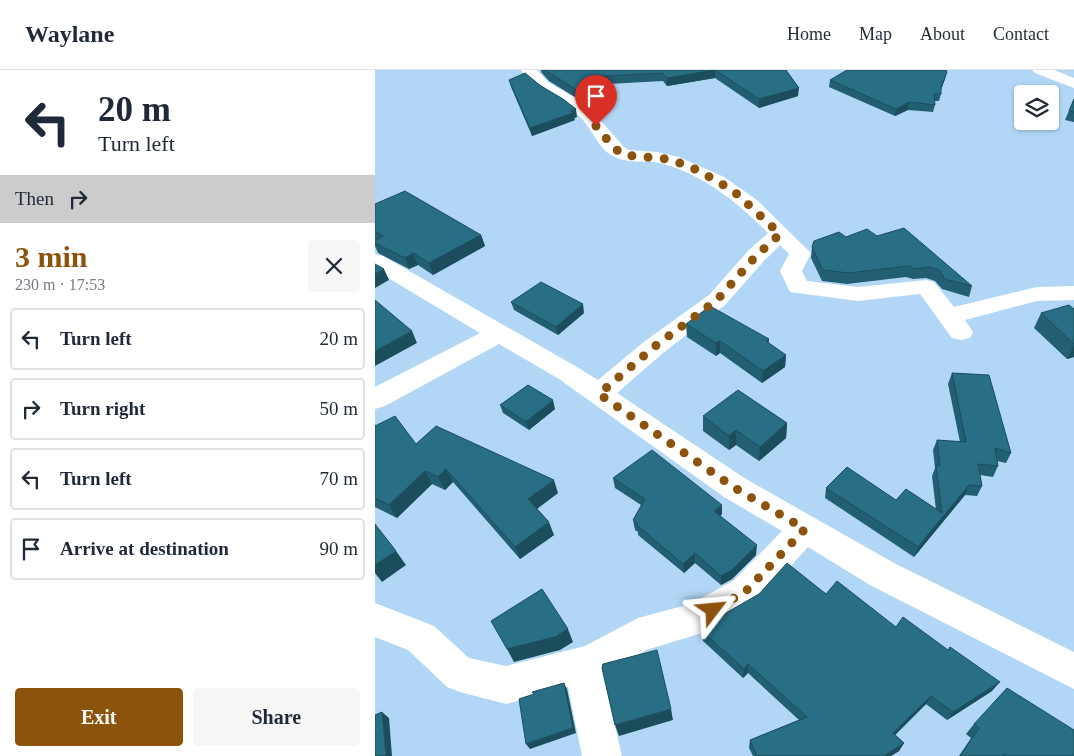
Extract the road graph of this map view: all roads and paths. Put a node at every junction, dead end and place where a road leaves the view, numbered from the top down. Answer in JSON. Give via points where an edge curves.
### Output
{"nodes":[{"id":1,"x":529,"y":70,"type":"edge"},
{"id":2,"x":1040,"y":70,"type":"edge"},
{"id":3,"x":1074,"y":83,"type":"edge"},
{"id":4,"x":780,"y":234,"type":"junction"},
{"id":5,"x":375,"y":261,"type":"edge"},
{"id":6,"x":1074,"y":293,"type":"edge"},
{"id":7,"x":500,"y":332,"type":"junction"},
{"id":8,"x":599,"y":394,"type":"junction"},
{"id":9,"x":375,"y":399,"type":"edge"},
{"id":10,"x":805,"y":529,"type":"junction"},
{"id":11,"x":375,"y":620,"type":"edge"},
{"id":12,"x":592,"y":662,"type":"junction"},
{"id":13,"x":1074,"y":671,"type":"edge"},
{"id":14,"x":602,"y":756,"type":"edge"}],
"edges":[{"from":1,"to":4,"type":"street","via":[[539,85],[588,115],[620,153],[667,159],[701,172],[737,194]]},
{"from":2,"to":3,"type":"street"},
{"from":4,"to":6,"type":"street","via":[[800,253],[791,271],[798,287],[858,294],[926,287],[955,324],[1037,294]]},
{"from":4,"to":8,"type":"street","via":[[717,300]]},
{"from":5,"to":7,"type":"street"},
{"from":7,"to":8,"type":"street"},
{"from":7,"to":9,"type":"street"},
{"from":8,"to":10,"type":"street","via":[[735,488]]},
{"from":10,"to":12,"type":"street","via":[[745,592],[697,619],[638,635]]},
{"from":10,"to":13,"type":"street","via":[[882,574]]},
{"from":11,"to":12,"type":"street","via":[[421,638],[460,674],[506,685]]},
{"from":12,"to":14,"type":"street","via":[[585,680]]}]}
